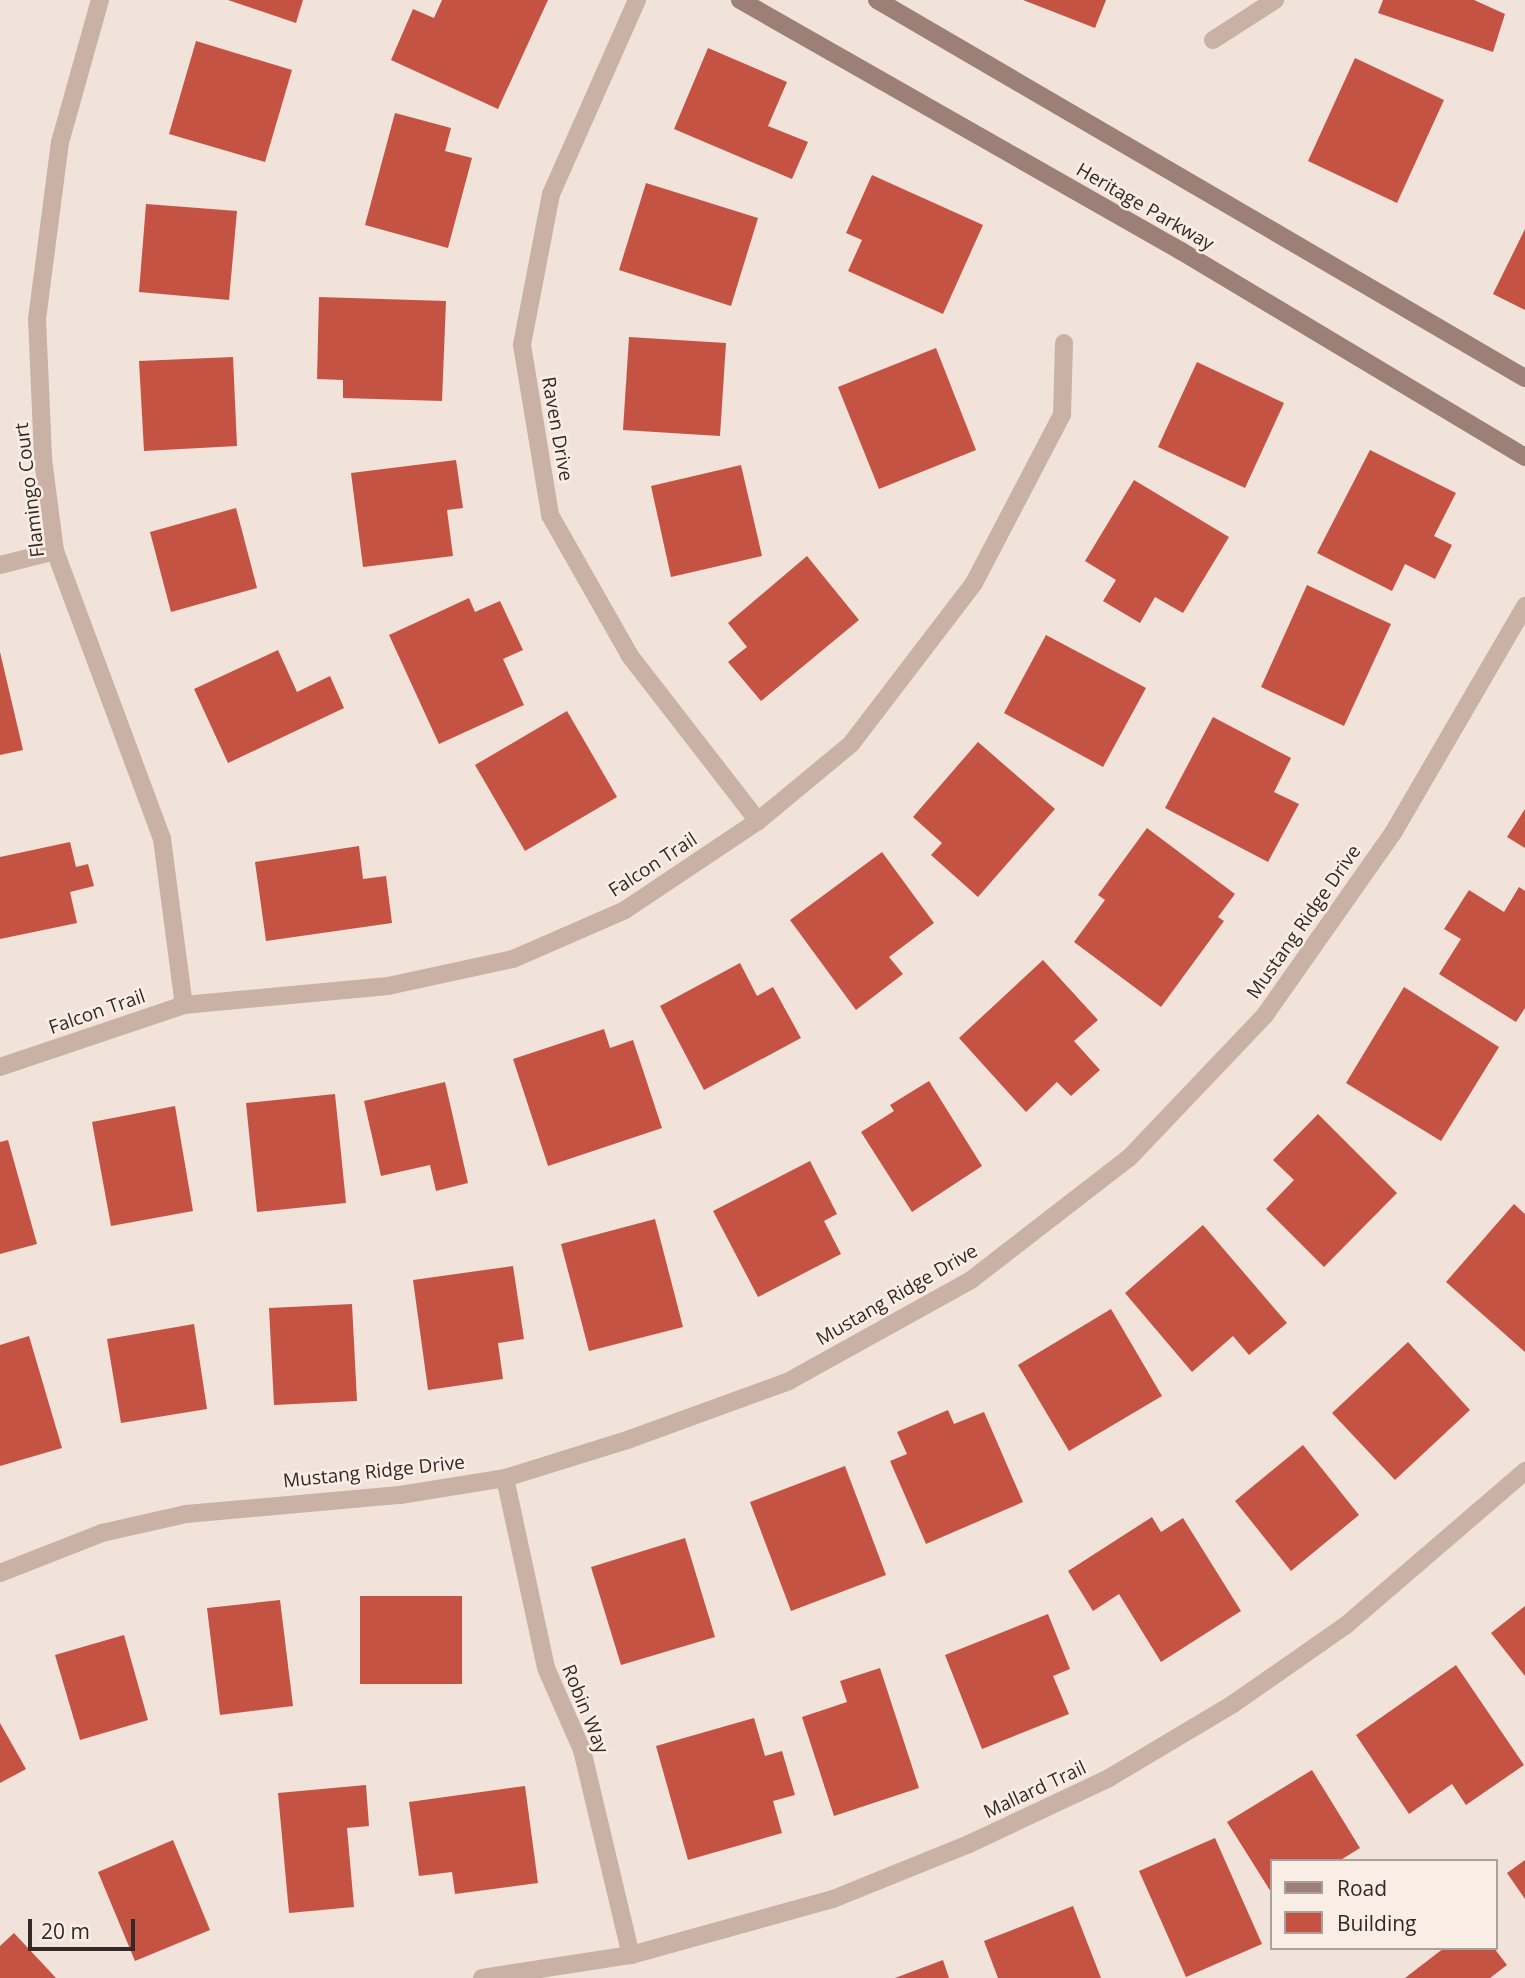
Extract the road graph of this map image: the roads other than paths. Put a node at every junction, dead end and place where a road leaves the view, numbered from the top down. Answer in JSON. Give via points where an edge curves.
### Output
{"nodes":[{"id":1,"x":100,"y":0,"type":"edge"},
{"id":2,"x":637,"y":0,"type":"edge"},
{"id":3,"x":740,"y":0,"type":"edge"},
{"id":4,"x":877,"y":0,"type":"edge"},
{"id":5,"x":1275,"y":0,"type":"edge"},
{"id":6,"x":1213,"y":40,"type":"dead end"},
{"id":7,"x":1064,"y":343,"type":"dead end"},
{"id":8,"x":1525,"y":378,"type":"edge"},
{"id":9,"x":1525,"y":457,"type":"edge"},
{"id":10,"x":55,"y":551,"type":"junction"},
{"id":11,"x":0,"y":565,"type":"edge"},
{"id":12,"x":1525,"y":606,"type":"edge"},
{"id":13,"x":758,"y":821,"type":"junction"},
{"id":14,"x":184,"y":1005,"type":"junction"},
{"id":15,"x":0,"y":1067,"type":"edge"},
{"id":16,"x":1525,"y":1471,"type":"edge"},
{"id":17,"x":505,"y":1478,"type":"junction"},
{"id":18,"x":0,"y":1573,"type":"edge"},
{"id":19,"x":631,"y":1955,"type":"junction"},
{"id":20,"x":482,"y":1978,"type":"edge"}],
"edges":[{"from":1,"to":10,"type":"street","name":"Flamingo Court","via":[[60,142],[37,319],[43,458]]},
{"from":2,"to":13,"type":"street","name":"Raven Drive","via":[[551,194],[522,345],[550,515],[631,656]]},
{"from":3,"to":9,"type":"main road","name":"Heritage Parkway","via":[[1181,251]]},
{"from":4,"to":8,"type":"main road"},
{"from":5,"to":6,"type":"street"},
{"from":7,"to":13,"type":"street","name":"Falcon Trail","via":[[1062,415],[974,583],[851,744]]},
{"from":10,"to":11,"type":"street"},
{"from":10,"to":14,"type":"street","name":"Flamingo Court","via":[[162,839]]},
{"from":12,"to":17,"type":"street","name":"Mustang Ridge Drive","via":[[1393,833],[1265,1016],[1129,1158],[971,1280],[789,1381]]},
{"from":13,"to":14,"type":"street","name":"Falcon Trail","via":[[625,910],[513,959],[388,986]]},
{"from":14,"to":15,"type":"street","name":"Falcon Trail"},
{"from":16,"to":19,"type":"street","name":"Mallard Trail","via":[[1345,1626],[1233,1704],[1109,1778],[969,1844],[833,1899]]},
{"from":17,"to":18,"type":"street","name":"Mustang Ridge Drive","via":[[400,1494],[186,1514],[102,1533]]},
{"from":17,"to":19,"type":"street","name":"Robin Way","via":[[546,1668],[582,1750]]},
{"from":19,"to":20,"type":"street","name":"Mallard Trail"}]}
